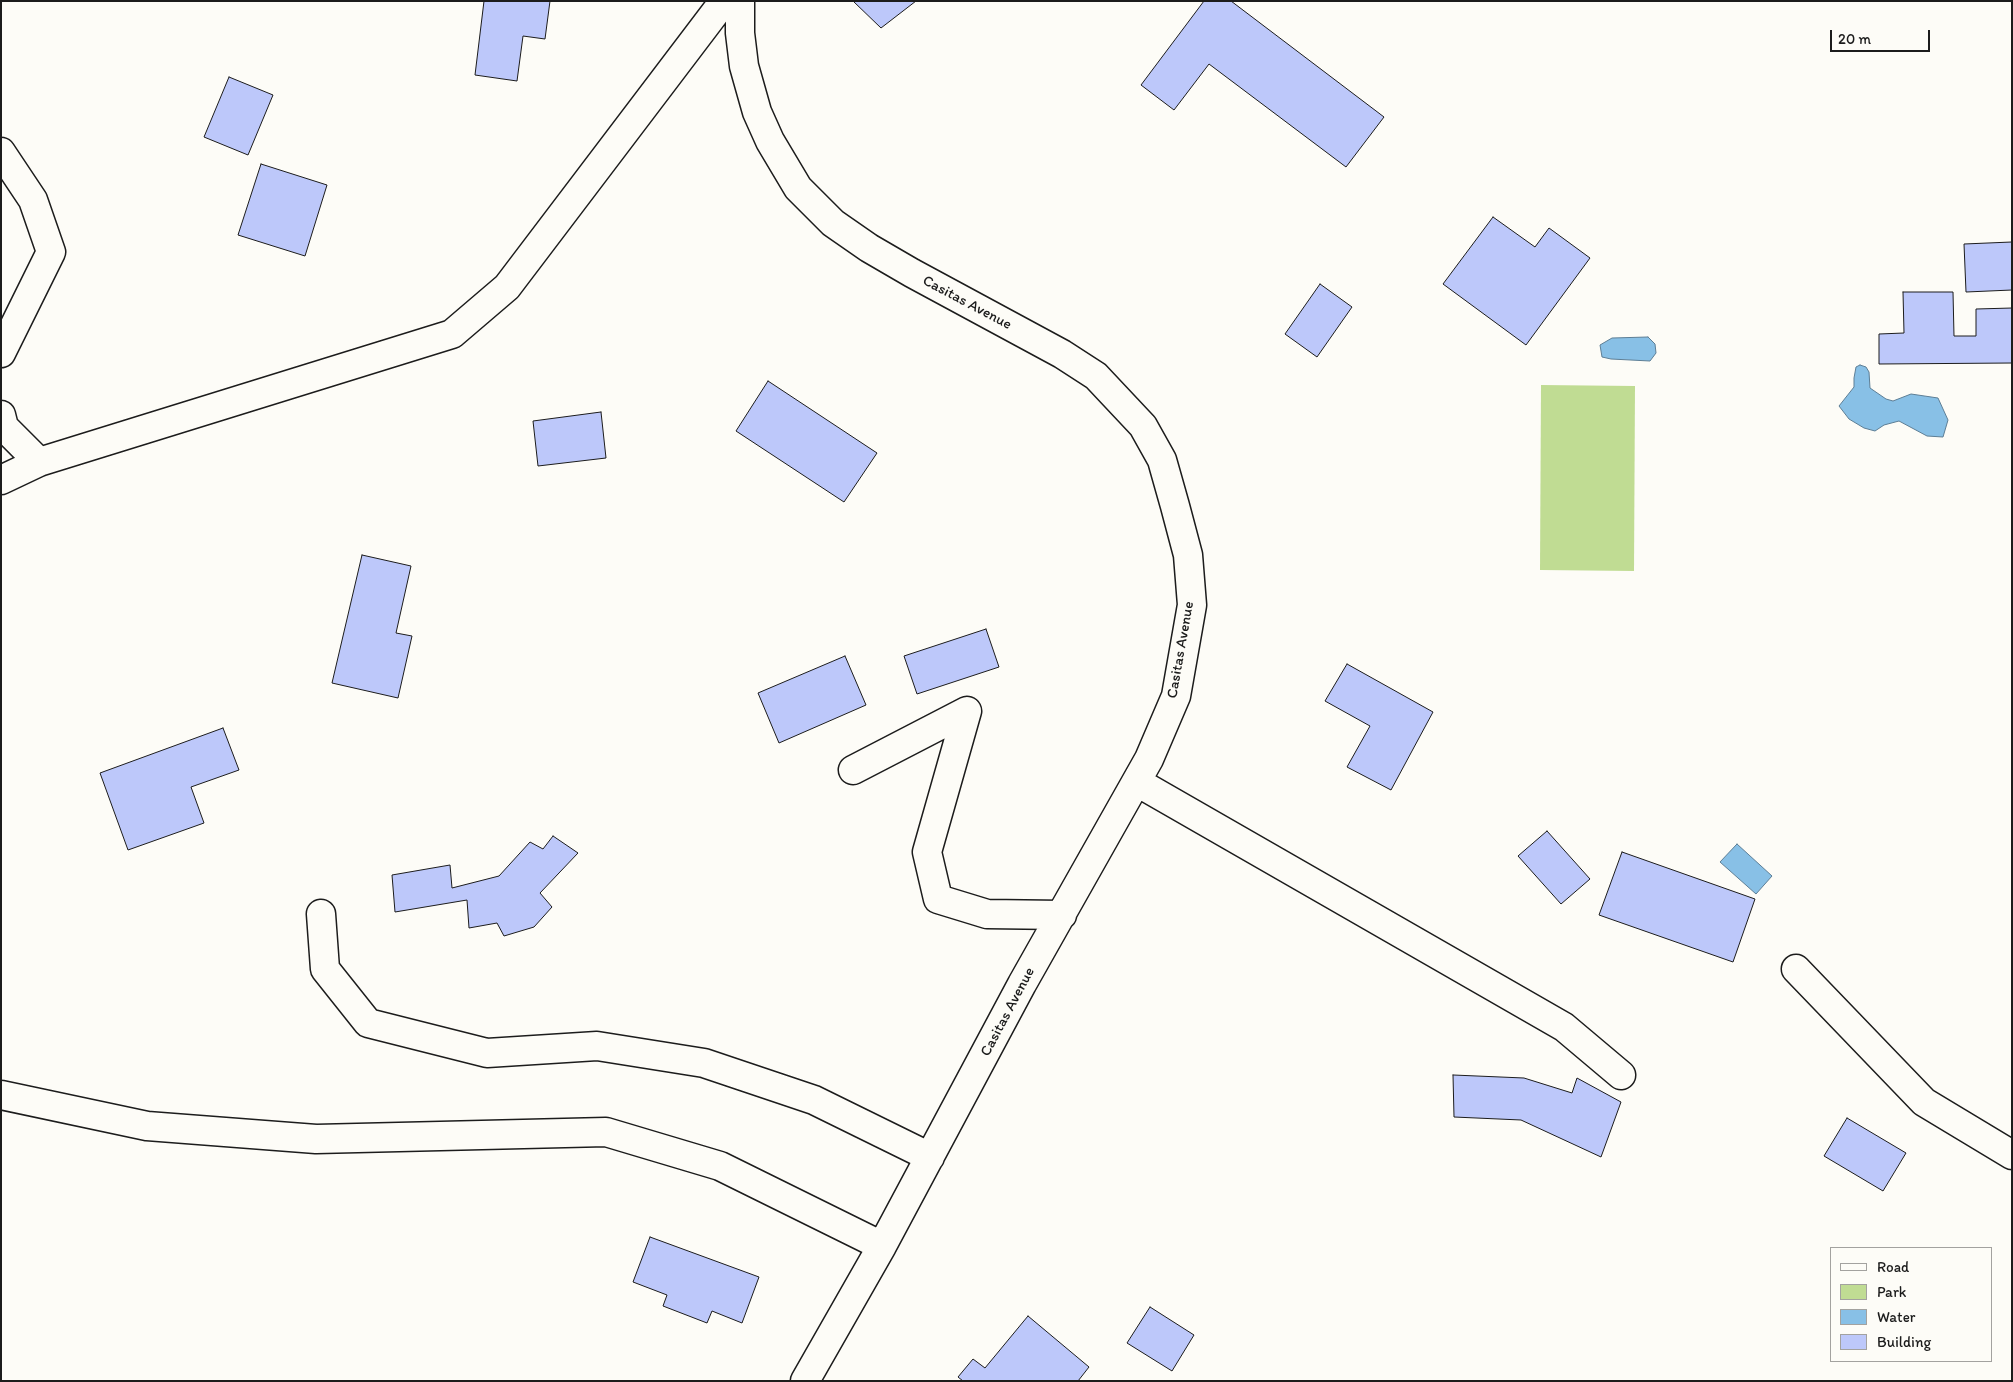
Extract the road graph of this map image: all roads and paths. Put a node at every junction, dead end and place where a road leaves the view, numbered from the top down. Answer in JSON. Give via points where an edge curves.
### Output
{"nodes":[{"id":1,"x":724,"y":1,"type":"edge"},
{"id":2,"x":740,"y":1,"type":"edge"},
{"id":3,"x":1,"y":152,"type":"edge"},
{"id":4,"x":1,"y":353,"type":"edge"},
{"id":5,"x":1,"y":415,"type":"edge"},
{"id":6,"x":39,"y":462,"type":"junction"},
{"id":7,"x":1,"y":480,"type":"edge"},
{"id":8,"x":853,"y":770,"type":"dead end"},
{"id":9,"x":1137,"y":782,"type":"junction"},
{"id":10,"x":321,"y":914,"type":"dead end"},
{"id":11,"x":1062,"y":915,"type":"junction"},
{"id":12,"x":1796,"y":969,"type":"dead end"},
{"id":13,"x":1621,"y":1075,"type":"dead end"},
{"id":14,"x":1,"y":1095,"type":"edge"},
{"id":15,"x":2012,"y":1155,"type":"edge"},
{"id":16,"x":930,"y":1157,"type":"junction"},
{"id":17,"x":882,"y":1246,"type":"junction"},
{"id":18,"x":805,"y":1381,"type":"edge"}],
"edges":[{"from":1,"to":6,"type":"street","via":[[507,287],[452,334]]},
{"from":2,"to":9,"type":"street","name":"Casitas Avenue","via":[[744,66],[757,112],[798,188],[833,223],[869,248],[1096,376],[1143,426],[1162,460],[1188,555],[1192,605],[1176,696]]},
{"from":3,"to":4,"type":"street","via":[[33,200],[51,252]]},
{"from":5,"to":6,"type":"street","via":[[4,427]]},
{"from":6,"to":7,"type":"street"},
{"from":8,"to":11,"type":"street","via":[[966,711],[927,852],[938,899],[987,914]]},
{"from":9,"to":11,"type":"street","name":"Casitas Avenue"},
{"from":9,"to":13,"type":"street","via":[[1564,1027]]},
{"from":10,"to":16,"type":"street","via":[[325,969],[368,1023],[487,1053],[597,1046],[704,1063],[814,1100]]},
{"from":11,"to":16,"type":"street","name":"Casitas Avenue"},
{"from":12,"to":15,"type":"street","via":[[1924,1102]]},
{"from":14,"to":17,"type":"street","via":[[147,1126],[316,1139],[606,1132],[720,1166]]},
{"from":16,"to":17,"type":"street","name":"Casitas Avenue"},
{"from":17,"to":18,"type":"street","name":"Casitas Avenue"}]}
